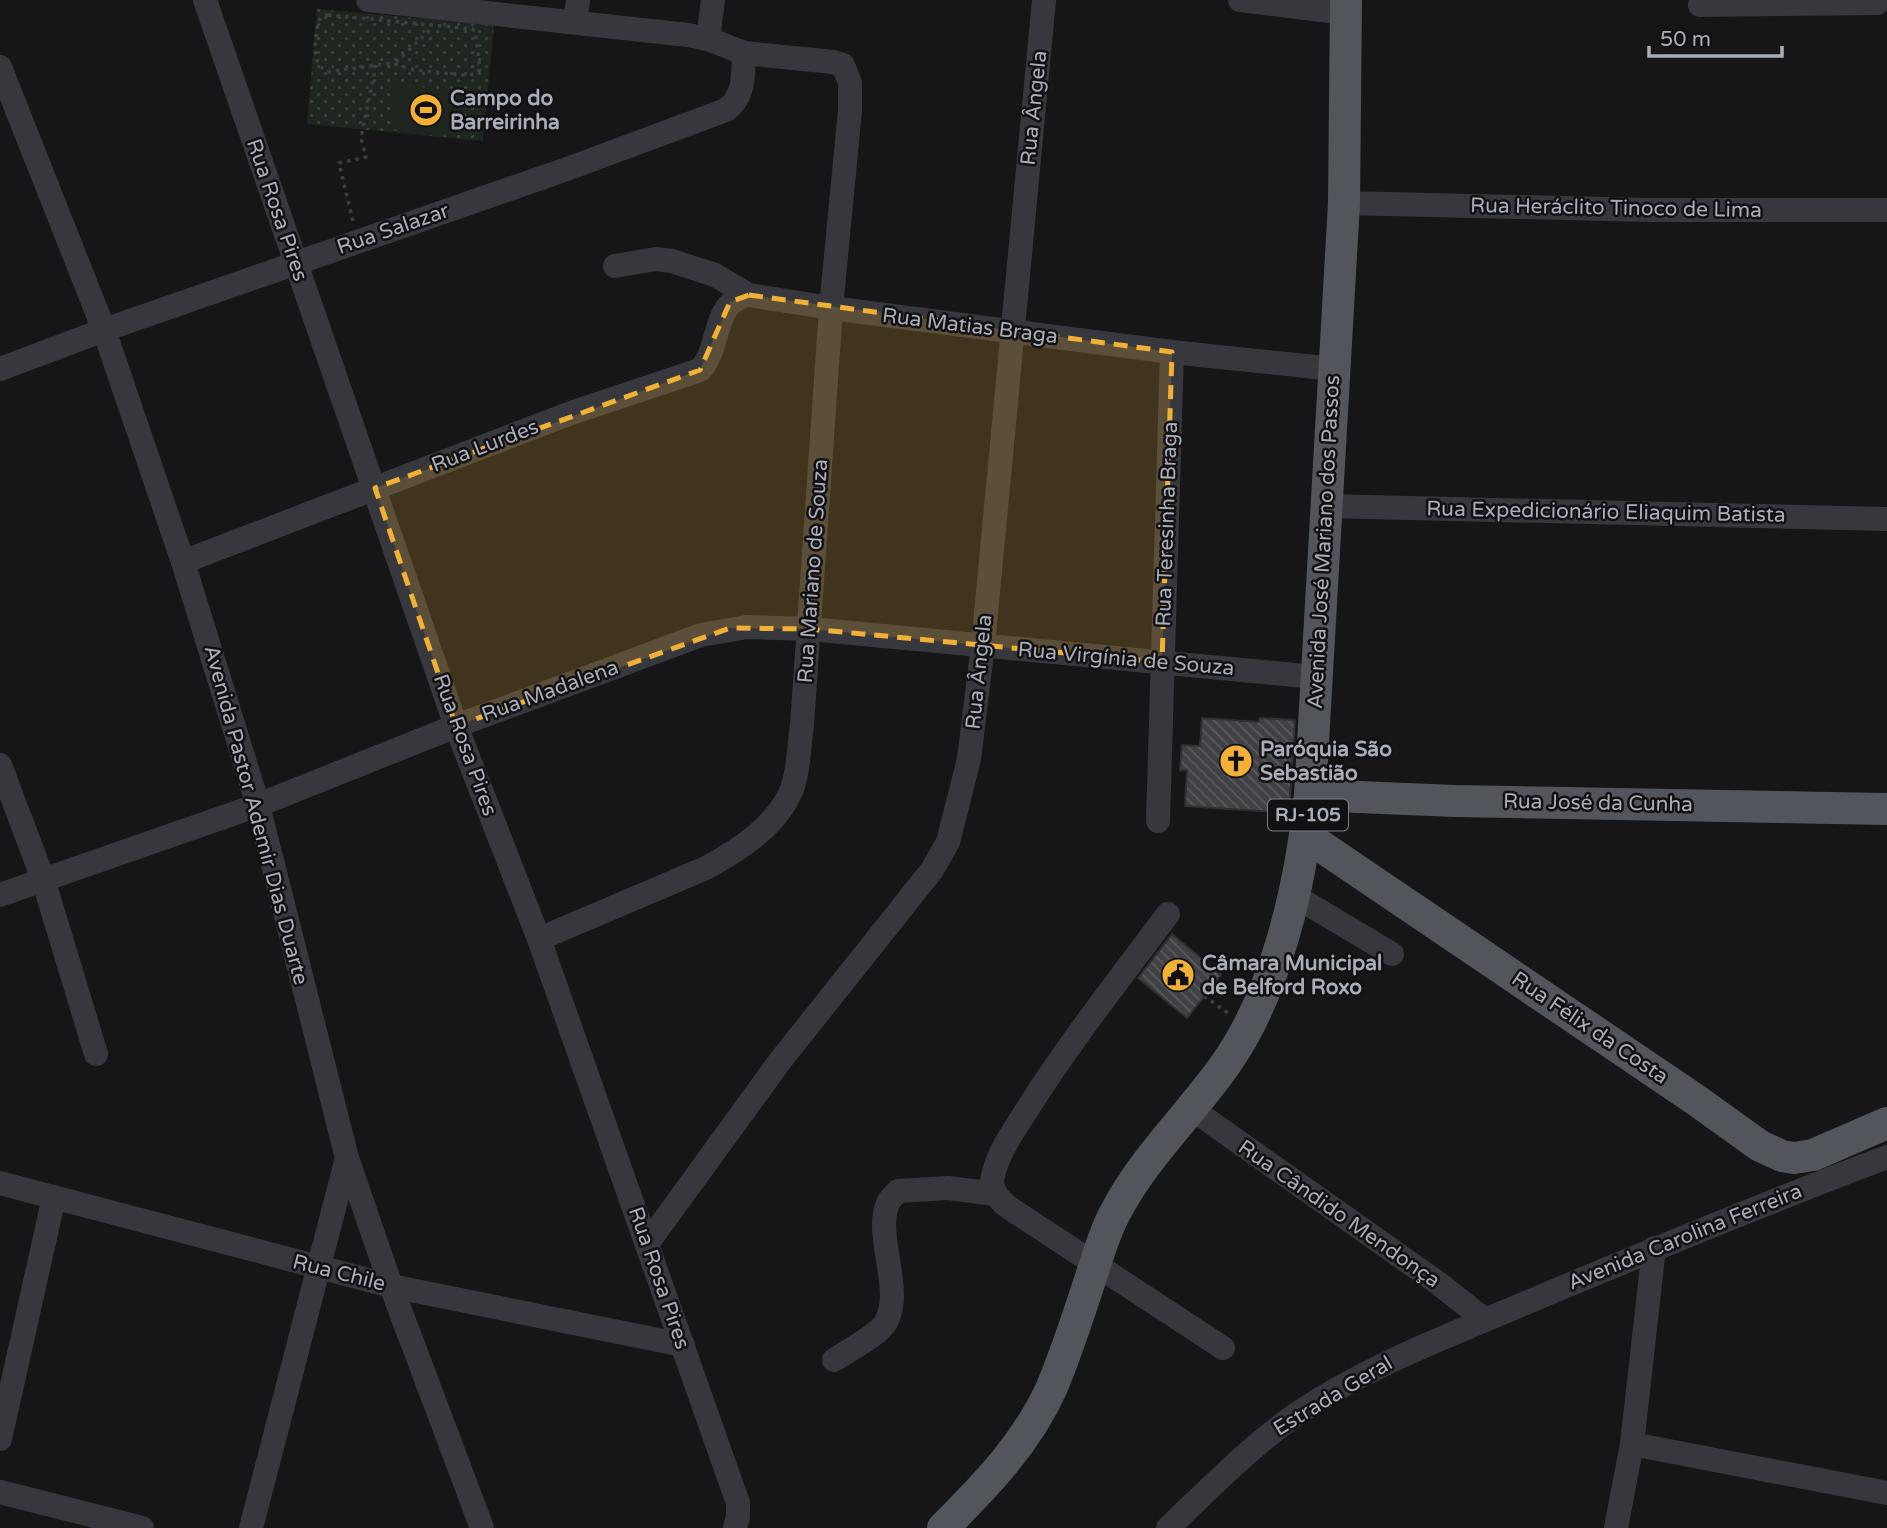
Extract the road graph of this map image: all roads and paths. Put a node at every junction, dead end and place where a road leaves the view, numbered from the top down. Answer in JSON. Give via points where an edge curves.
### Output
{"nodes":[{"id":1,"x":205,"y":0,"type":"edge"},
{"id":2,"x":368,"y":0,"type":"edge"},
{"id":3,"x":713,"y":0,"type":"edge"},
{"id":4,"x":1044,"y":0,"type":"edge"},
{"id":5,"x":1240,"y":0,"type":"edge"},
{"id":6,"x":1778,"y":2,"type":"edge"},
{"id":7,"x":1877,"y":4,"type":"dead end"},
{"id":8,"x":1700,"y":5,"type":"dead end"},
{"id":9,"x":1346,"y":6,"type":"edge"},
{"id":10,"x":442,"y":11,"type":"edge"},
{"id":11,"x":577,"y":11,"type":"edge"},
{"id":12,"x":708,"y":39,"type":"junction"},
{"id":13,"x":744,"y":53,"type":"junction"},
{"id":14,"x":395,"y":63,"type":"junction"},
{"id":15,"x":376,"y":65,"type":"junction"},
{"id":16,"x":0,"y":67,"type":"edge"},
{"id":17,"x":1344,"y":203,"type":"junction"},
{"id":18,"x":1887,"y":210,"type":"edge"},
{"id":19,"x":358,"y":241,"type":"junction"},
{"id":20,"x":294,"y":263,"type":"junction"},
{"id":21,"x":615,"y":265,"type":"dead end"},
{"id":22,"x":750,"y":295,"type":"junction"},
{"id":23,"x":831,"y":308,"type":"junction"},
{"id":24,"x":104,"y":330,"type":"junction"},
{"id":25,"x":1012,"y":332,"type":"junction"},
{"id":26,"x":1172,"y":352,"type":"junction"},
{"id":27,"x":0,"y":369,"type":"edge"},
{"id":28,"x":1334,"y":369,"type":"junction"},
{"id":29,"x":375,"y":488,"type":"junction"},
{"id":30,"x":1326,"y":506,"type":"junction"},
{"id":31,"x":1887,"y":519,"type":"edge"},
{"id":32,"x":183,"y":562,"type":"junction"},
{"id":33,"x":810,"y":629,"type":"junction"},
{"id":34,"x":983,"y":645,"type":"junction"},
{"id":35,"x":1162,"y":662,"type":"junction"},
{"id":36,"x":1316,"y":677,"type":"junction"},
{"id":37,"x":456,"y":726,"type":"junction"},
{"id":38,"x":0,"y":765,"type":"edge"},
{"id":39,"x":1310,"y":795,"type":"junction"},
{"id":40,"x":258,"y":805,"type":"junction"},
{"id":41,"x":1887,"y":809,"type":"edge"},
{"id":42,"x":1158,"y":821,"type":"dead end"},
{"id":43,"x":1306,"y":836,"type":"junction"},
{"id":44,"x":43,"y":879,"type":"junction"},
{"id":45,"x":0,"y":895,"type":"edge"},
{"id":46,"x":1293,"y":895,"type":"junction"},
{"id":47,"x":1167,"y":914,"type":"dead end"},
{"id":48,"x":539,"y":939,"type":"junction"},
{"id":49,"x":1392,"y":954,"type":"dead end"},
{"id":50,"x":1204,"y":996,"type":"dead end"},
{"id":51,"x":1236,"y":1019,"type":"dead end"},
{"id":52,"x":96,"y":1054,"type":"dead end"},
{"id":53,"x":1192,"y":1109,"type":"junction"},
{"id":54,"x":1887,"y":1123,"type":"edge"},
{"id":55,"x":1887,"y":1157,"type":"edge"},
{"id":56,"x":347,"y":1158,"type":"junction"},
{"id":57,"x":0,"y":1183,"type":"edge"},
{"id":58,"x":996,"y":1194,"type":"junction"},
{"id":59,"x":54,"y":1197,"type":"junction"},
{"id":60,"x":647,"y":1244,"type":"junction"},
{"id":61,"x":1654,"y":1248,"type":"junction"},
{"id":62,"x":1095,"y":1266,"type":"junction"},
{"id":63,"x":317,"y":1267,"type":"junction"},
{"id":64,"x":391,"y":1286,"type":"junction"},
{"id":65,"x":1485,"y":1320,"type":"junction"},
{"id":66,"x":683,"y":1345,"type":"junction"},
{"id":67,"x":1223,"y":1348,"type":"dead end"},
{"id":68,"x":834,"y":1360,"type":"dead end"},
{"id":69,"x":0,"y":1439,"type":"edge"},
{"id":70,"x":1632,"y":1444,"type":"junction"},
{"id":71,"x":0,"y":1492,"type":"edge"},
{"id":72,"x":1887,"y":1493,"type":"edge"},
{"id":73,"x":142,"y":1528,"type":"edge"},
{"id":74,"x":251,"y":1528,"type":"edge"},
{"id":75,"x":482,"y":1528,"type":"edge"},
{"id":76,"x":736,"y":1528,"type":"edge"},
{"id":77,"x":943,"y":1528,"type":"edge"},
{"id":78,"x":1168,"y":1528,"type":"edge"},
{"id":79,"x":1616,"y":1528,"type":"edge"}],
"edges":[{"from":1,"to":20,"type":"street","name":"Rua Rosa Pires"},
{"from":2,"to":10,"type":"street"},
{"from":3,"to":12,"type":"street"},
{"from":4,"to":25,"type":"street","name":"Rua Ângela"},
{"from":5,"to":9,"type":"street"},
{"from":6,"to":7,"type":"street"},
{"from":6,"to":8,"type":"street"},
{"from":9,"to":17,"type":"main road","name":"Avenida José Mariano dos Passos","number":"RJ-105"},
{"from":10,"to":11,"type":"street"},
{"from":10,"to":14,"type":"path"},
{"from":10,"to":14,"type":"path","via":[[475,31],[478,72],[426,71]]},
{"from":10,"to":15,"type":"path","via":[[320,18],[315,54],[323,70],[331,73]]},
{"from":11,"to":12,"type":"street"},
{"from":12,"to":13,"type":"street"},
{"from":13,"to":19,"type":"street","name":"Rua Salazar","via":[[741,91],[726,110]]},
{"from":13,"to":23,"type":"street","name":"Rua Mariano de Souza","via":[[833,62],[843,65],[848,74],[851,90]]},
{"from":14,"to":15,"type":"path"},
{"from":15,"to":19,"type":"path","via":[[362,138],[366,157],[339,163]]},
{"from":16,"to":24,"type":"street","name":"Avenida Pastor Ademir Dias Duarte"},
{"from":17,"to":18,"type":"street","name":"Rua Heráclito Tinoco de Lima"},
{"from":17,"to":28,"type":"main road","name":"Avenida José Mariano dos Passos","number":"RJ-105"},
{"from":19,"to":20,"type":"street","name":"Rua Salazar"},
{"from":20,"to":24,"type":"street","name":"Rua Salazar"},
{"from":20,"to":29,"type":"street","name":"Rua Rosa Pires"},
{"from":21,"to":22,"type":"street","name":"Rua Matias Braga","via":[[672,261],[715,275]]},
{"from":22,"to":23,"type":"street","name":"Rua Matias Braga"},
{"from":22,"to":29,"type":"street","name":"Rua Lurdes","via":[[730,302],[707,362],[699,370]]},
{"from":23,"to":25,"type":"street","name":"Rua Matias Braga"},
{"from":23,"to":33,"type":"street","name":"Rua Mariano de Souza"},
{"from":24,"to":27,"type":"street","name":"Rua Salazar"},
{"from":24,"to":32,"type":"street","name":"Avenida Pastor Ademir Dias Duarte"},
{"from":25,"to":26,"type":"street","name":"Rua Matias Braga"},
{"from":25,"to":34,"type":"street","name":"Rua Ângela"},
{"from":26,"to":28,"type":"street","name":"Rua Matias Braga"},
{"from":26,"to":35,"type":"street","name":"Rua Teresinha Braga"},
{"from":28,"to":30,"type":"main road","name":"Avenida José Mariano dos Passos","number":"RJ-105"},
{"from":29,"to":32,"type":"street","name":"Rua Lurdes"},
{"from":29,"to":37,"type":"street","name":"Rua Rosa Pires"},
{"from":30,"to":31,"type":"street","name":"Rua Expedicionário Eliaquim Batista"},
{"from":30,"to":36,"type":"main road","name":"Avenida José Mariano dos Passos","number":"RJ-105"},
{"from":32,"to":40,"type":"street","name":"Avenida Pastor Ademir Dias Duarte"},
{"from":33,"to":34,"type":"street","name":"Rua Virgínia de Souza"},
{"from":33,"to":37,"type":"street","name":"Rua Madalena","via":[[747,627],[701,635]]},
{"from":33,"to":48,"type":"street","name":"Rua Mariano de Souza","via":[[794,776],[780,810],[731,855]]},
{"from":34,"to":35,"type":"street","name":"Rua Virgínia de Souza"},
{"from":34,"to":60,"type":"street","name":"Rua Ângela","via":[[969,759],[940,858],[780,1061]]},
{"from":35,"to":36,"type":"street","name":"Rua Virgínia de Souza"},
{"from":35,"to":42,"type":"street","name":"Rua Teresinha Braga"},
{"from":36,"to":39,"type":"main road","name":"Avenida José Mariano dos Passos","number":"RJ-105"},
{"from":37,"to":40,"type":"street","name":"Rua Madalena"},
{"from":37,"to":48,"type":"street","name":"Rua Rosa Pires"},
{"from":38,"to":44,"type":"street"},
{"from":39,"to":41,"type":"main road","name":"Rua José da Cunha"},
{"from":39,"to":43,"type":"main road","name":"Avenida José Mariano dos Passos","number":"RJ-105"},
{"from":40,"to":44,"type":"street","name":"Rua Madalena"},
{"from":40,"to":56,"type":"street","name":"Avenida Pastor Ademir Dias Duarte"},
{"from":43,"to":46,"type":"main road","name":"Avenida José Mariano dos Passos","number":"RJ-105"},
{"from":43,"to":54,"type":"main road","name":"Rua Félix da Costa","via":[[1760,1146],[1782,1156],[1813,1155]]},
{"from":44,"to":45,"type":"street","name":"Rua Madalena"},
{"from":44,"to":52,"type":"street"},
{"from":46,"to":49,"type":"street"},
{"from":46,"to":53,"type":"main road","name":"Avenida José Mariano dos Passos","number":"RJ-105","via":[[1254,1014],[1227,1063]]},
{"from":47,"to":58,"type":"street","via":[[1021,1118],[992,1176]]},
{"from":48,"to":60,"type":"street","name":"Rua Rosa Pires"},
{"from":50,"to":51,"type":"path"},
{"from":53,"to":62,"type":"main road","name":"Avenida José Mariano dos Passos","number":"RJ-105","via":[[1157,1148],[1127,1193]]},
{"from":53,"to":65,"type":"street","name":"Rua Cândido Mendonça"},
{"from":55,"to":61,"type":"street","name":"Avenida Carolina Ferreira"},
{"from":56,"to":63,"type":"street"},
{"from":56,"to":64,"type":"street","name":"Avenida Pastor Ademir Dias Duarte"},
{"from":57,"to":59,"type":"street","name":"Rua Chile"},
{"from":58,"to":62,"type":"street"},
{"from":58,"to":68,"type":"street","via":[[948,1188],[898,1191],[888,1203],[885,1229],[892,1300],[886,1322]]},
{"from":59,"to":63,"type":"street","name":"Rua Chile"},
{"from":59,"to":69,"type":"street"},
{"from":60,"to":66,"type":"street","name":"Rua Rosa Pires"},
{"from":61,"to":65,"type":"street","name":"Avenida Carolina Ferreira"},
{"from":61,"to":70,"type":"street"},
{"from":62,"to":67,"type":"street"},
{"from":62,"to":77,"type":"main road","name":"Avenida José Mariano dos Passos","number":"RJ-105","via":[[1039,1412],[995,1475]]},
{"from":63,"to":64,"type":"street","name":"Rua Chile"},
{"from":63,"to":74,"type":"street"},
{"from":64,"to":66,"type":"street","name":"Rua Chile"},
{"from":64,"to":75,"type":"street","name":"Avenida Pastor Ademir Dias Duarte"},
{"from":65,"to":78,"type":"street","name":"Estrada Geral","via":[[1407,1352],[1296,1415],[1257,1444]]},
{"from":66,"to":76,"type":"street","name":"Rua Rosa Pires","via":[[739,1512]]},
{"from":70,"to":72,"type":"street"},
{"from":70,"to":79,"type":"street"},
{"from":71,"to":73,"type":"street"}]}
